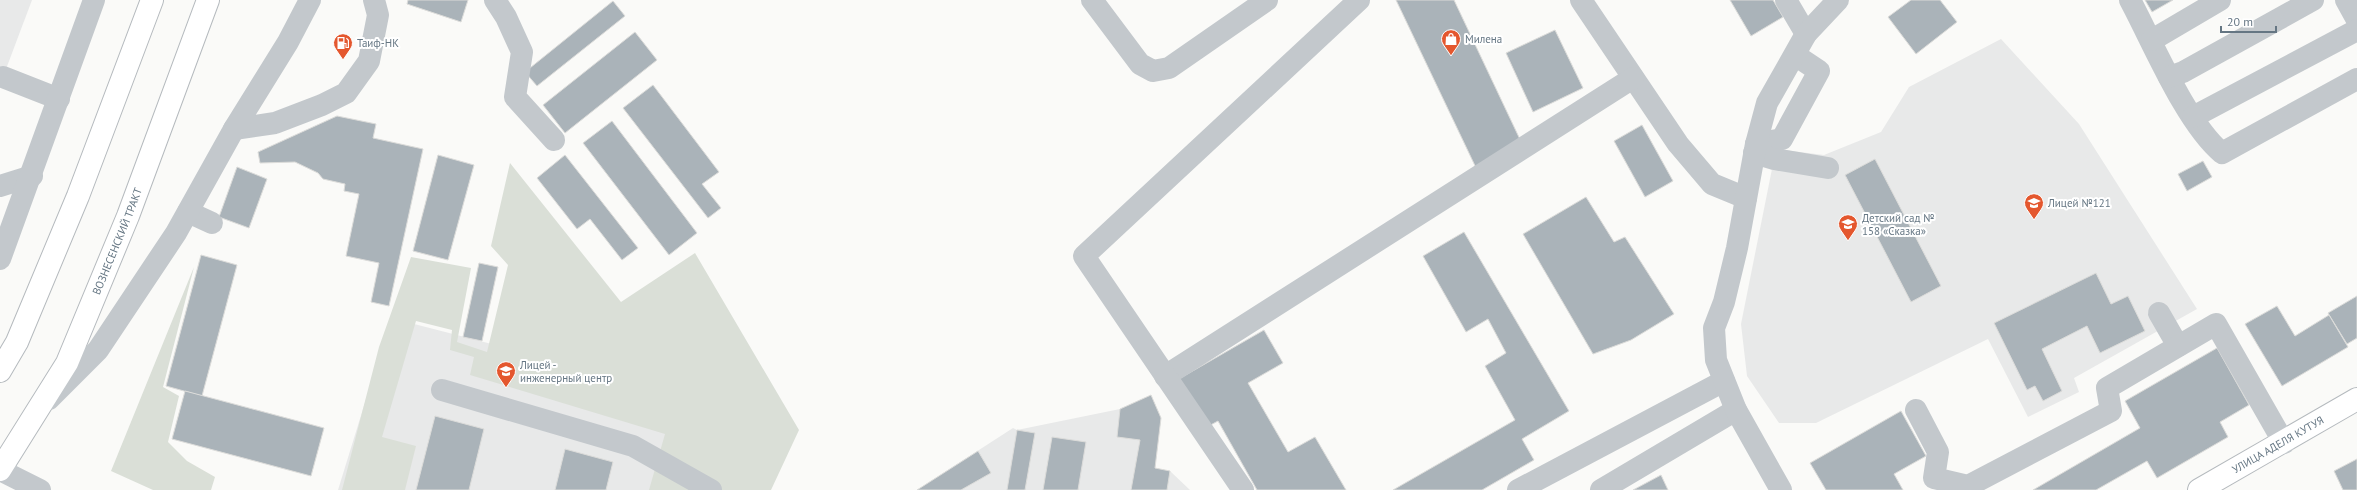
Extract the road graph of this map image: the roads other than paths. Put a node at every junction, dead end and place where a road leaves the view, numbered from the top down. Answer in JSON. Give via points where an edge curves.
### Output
{"nodes":[{"id":1,"x":94,"y":0,"type":"edge"},
{"id":2,"x":152,"y":0,"type":"edge"},
{"id":3,"x":208,"y":0,"type":"edge"},
{"id":4,"x":310,"y":0,"type":"edge"},
{"id":5,"x":374,"y":0,"type":"edge"},
{"id":6,"x":495,"y":0,"type":"edge"},
{"id":7,"x":1092,"y":0,"type":"edge"},
{"id":8,"x":1112,"y":0,"type":"edge"},
{"id":9,"x":1267,"y":0,"type":"edge"},
{"id":10,"x":1359,"y":0,"type":"edge"},
{"id":11,"x":1581,"y":0,"type":"edge"},
{"id":12,"x":1786,"y":0,"type":"edge"},
{"id":13,"x":1838,"y":0,"type":"edge"},
{"id":14,"x":2130,"y":0,"type":"edge"},
{"id":15,"x":2220,"y":0,"type":"edge"},
{"id":16,"x":2313,"y":0,"type":"edge"},
{"id":17,"x":2346,"y":0,"type":"edge"},
{"id":18,"x":2357,"y":20,"type":"edge"},
{"id":19,"x":1110,"y":25,"type":"junction"},
{"id":20,"x":2357,"y":30,"type":"edge"},
{"id":21,"x":1806,"y":34,"type":"junction"},
{"id":22,"x":2152,"y":40,"type":"junction"},
{"id":23,"x":1794,"y":55,"type":"junction"},
{"id":24,"x":3,"y":77,"type":"dead end"},
{"id":25,"x":2169,"y":77,"type":"junction"},
{"id":26,"x":1633,"y":78,"type":"junction"},
{"id":27,"x":2357,"y":79,"type":"edge"},
{"id":28,"x":59,"y":99,"type":"junction"},
{"id":29,"x":2193,"y":117,"type":"junction"},
{"id":30,"x":234,"y":129,"type":"junction"},
{"id":31,"x":554,"y":140,"type":"dead end"},
{"id":32,"x":1755,"y":148,"type":"junction"},
{"id":33,"x":1828,"y":168,"type":"dead end"},
{"id":34,"x":32,"y":176,"type":"junction"},
{"id":35,"x":0,"y":186,"type":"edge"},
{"id":36,"x":1746,"y":198,"type":"junction"},
{"id":37,"x":188,"y":212,"type":"junction"},
{"id":38,"x":212,"y":223,"type":"dead end"},
{"id":39,"x":0,"y":259,"type":"edge"},
{"id":40,"x":2159,"y":313,"type":"dead end"},
{"id":41,"x":2178,"y":346,"type":"junction"},
{"id":42,"x":0,"y":371,"type":"edge"},
{"id":43,"x":1166,"y":376,"type":"junction"},
{"id":44,"x":1724,"y":380,"type":"junction"},
{"id":45,"x":442,"y":390,"type":"dead end"},
{"id":46,"x":2357,"y":399,"type":"edge"},
{"id":47,"x":1736,"y":410,"type":"junction"},
{"id":48,"x":1916,"y":410,"type":"dead end"},
{"id":49,"x":36,"y":412,"type":"junction"},
{"id":50,"x":2284,"y":443,"type":"junction"},
{"id":51,"x":0,"y":470,"type":"edge"},
{"id":52,"x":40,"y":490,"type":"edge"},
{"id":53,"x":711,"y":490,"type":"edge"},
{"id":54,"x":1243,"y":490,"type":"edge"},
{"id":55,"x":1518,"y":490,"type":"edge"},
{"id":56,"x":1601,"y":490,"type":"edge"},
{"id":57,"x":1781,"y":490,"type":"edge"},
{"id":58,"x":2199,"y":490,"type":"edge"}],
"edges":[{"from":1,"to":28,"type":"street"},
{"from":2,"to":42,"type":"main road","via":[[78,196],[17,342]]},
{"from":3,"to":49,"type":"main road","name":"ВОЗНЕСЕНСКИЙ ТРАКТ","via":[[128,216],[67,363]]},
{"from":4,"to":30,"type":"street","via":[[288,42]]},
{"from":5,"to":30,"type":"street","via":[[378,15],[368,61],[346,93],[275,123]]},
{"from":6,"to":31,"type":"street","via":[[522,52],[516,97]]},
{"from":7,"to":19,"type":"street"},
{"from":8,"to":19,"type":"street"},
{"from":9,"to":19,"type":"street","via":[[1161,71],[1153,71],[1140,64]]},
{"from":10,"to":43,"type":"street","via":[[1084,256]]},
{"from":11,"to":26,"type":"street"},
{"from":12,"to":21,"type":"street"},
{"from":13,"to":21,"type":"street"},
{"from":14,"to":22,"type":"street"},
{"from":15,"to":22,"type":"street"},
{"from":16,"to":25,"type":"street","via":[[2183,72]]},
{"from":17,"to":18,"type":"street"},
{"from":20,"to":29,"type":"street"},
{"from":21,"to":23,"type":"street"},
{"from":22,"to":25,"type":"street"},
{"from":23,"to":32,"type":"street","via":[[1767,103]]},
{"from":23,"to":32,"type":"street","via":[[1820,71],[1782,139]]},
{"from":24,"to":28,"type":"street"},
{"from":25,"to":29,"type":"street"},
{"from":26,"to":36,"type":"street","via":[[1678,144],[1712,184]]},
{"from":26,"to":43,"type":"street"},
{"from":27,"to":29,"type":"street","via":[[2222,153],[2212,145]]},
{"from":28,"to":34,"type":"street"},
{"from":30,"to":37,"type":"street"},
{"from":32,"to":33,"type":"street","via":[[1774,159]]},
{"from":32,"to":36,"type":"street"},
{"from":34,"to":35,"type":"street"},
{"from":34,"to":39,"type":"street"},
{"from":36,"to":44,"type":"street","via":[[1724,302],[1714,328],[1716,360]]},
{"from":37,"to":38,"type":"street"},
{"from":37,"to":49,"type":"street","via":[[98,350]]},
{"from":40,"to":41,"type":"street"},
{"from":41,"to":48,"type":"street","via":[[2107,388],[2111,411],[1968,486],[1934,478],[1938,452]]},
{"from":41,"to":50,"type":"street","via":[[2216,324]]},
{"from":43,"to":54,"type":"street"},
{"from":44,"to":47,"type":"street"},
{"from":44,"to":55,"type":"street"},
{"from":45,"to":53,"type":"street","via":[[632,446]]},
{"from":46,"to":50,"type":"main road","name":"УЛИЦА АДЕЛЯ КУТУЯ"},
{"from":47,"to":56,"type":"street"},
{"from":47,"to":57,"type":"street"},
{"from":49,"to":51,"type":"main road","name":"ВОЗНЕСЕНСКИЙ ТРАКТ"},
{"from":50,"to":58,"type":"main road","name":"УЛИЦА АДЕЛЯ КУТУЯ"},
{"from":51,"to":52,"type":"street"}]}
